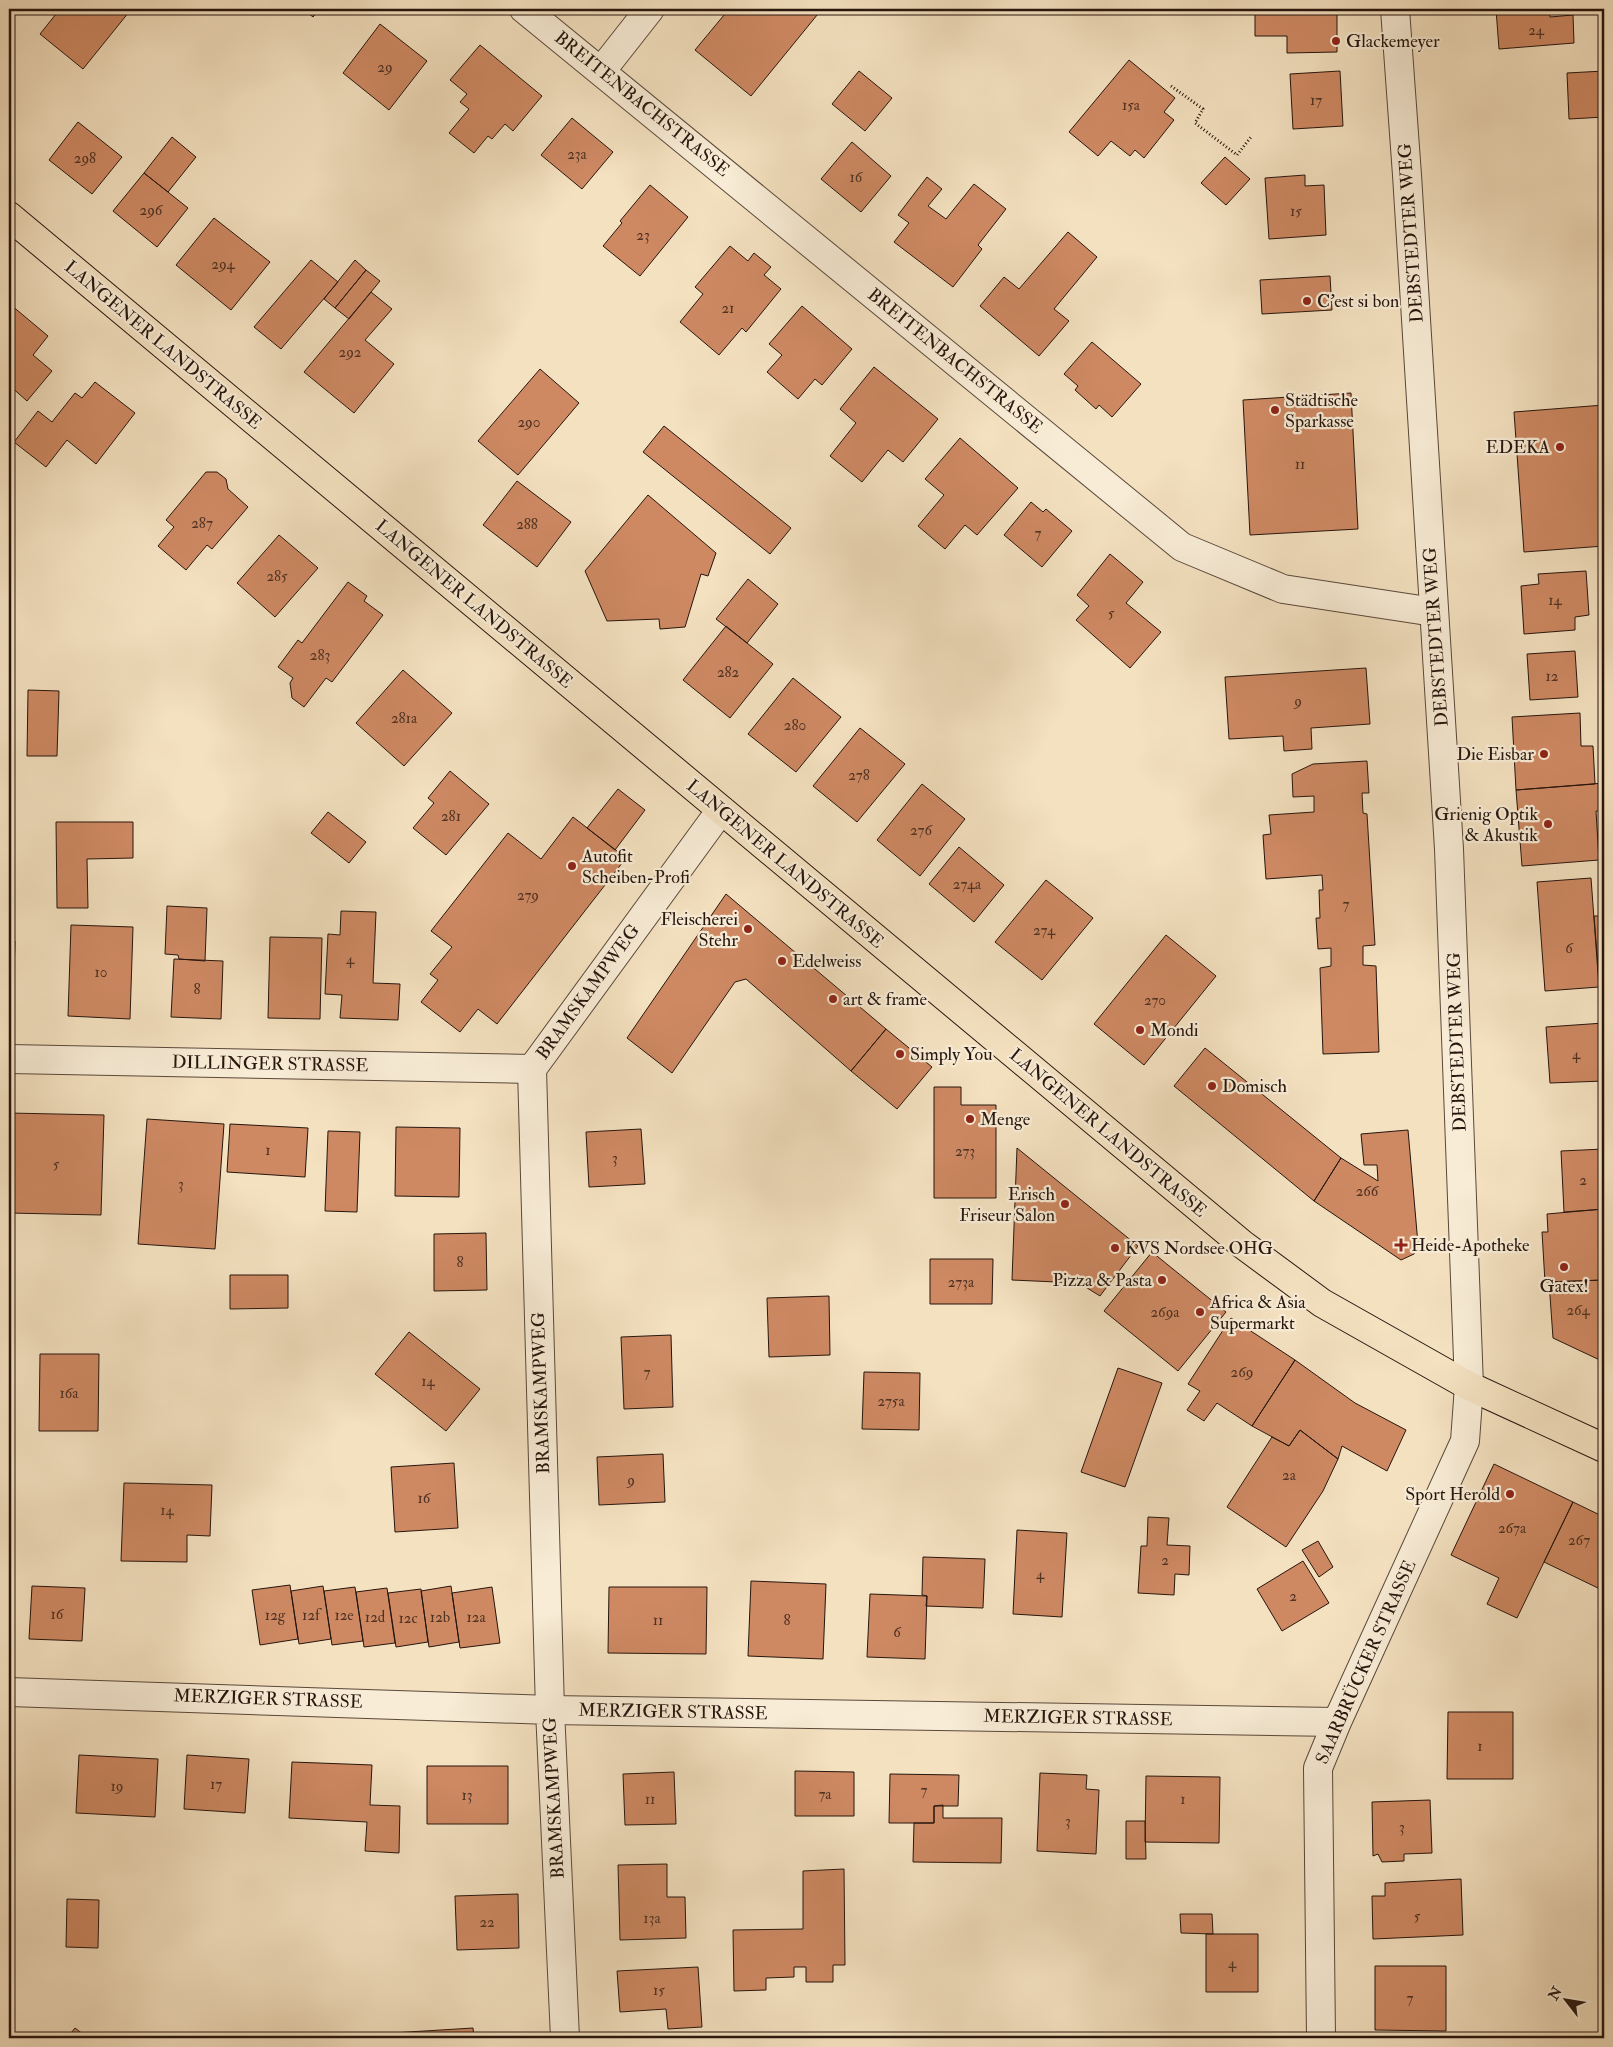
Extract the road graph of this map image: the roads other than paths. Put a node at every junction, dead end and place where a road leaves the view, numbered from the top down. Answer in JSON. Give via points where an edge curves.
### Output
{"nodes":[{"id":1,"x":524,"y":9,"type":"edge"},
{"id":2,"x":650,"y":9,"type":"edge"},
{"id":3,"x":1395,"y":9,"type":"edge"},
{"id":4,"x":602,"y":70,"type":"junction"},
{"id":5,"x":9,"y":216,"type":"edge"},
{"id":6,"x":1434,"y":612,"type":"junction"},
{"id":7,"x":721,"y":810,"type":"junction"},
{"id":8,"x":9,"y":1059,"type":"edge"},
{"id":9,"x":532,"y":1069,"type":"junction"},
{"id":10,"x":1469,"y":1386,"type":"junction"},
{"id":11,"x":1604,"y":1448,"type":"edge"},
{"id":12,"x":9,"y":1692,"type":"edge"},
{"id":13,"x":550,"y":1710,"type":"junction"},
{"id":14,"x":1337,"y":1722,"type":"junction"},
{"id":15,"x":565,"y":2038,"type":"edge"},
{"id":16,"x":1321,"y":2038,"type":"edge"}],
"edges":[{"from":1,"to":4,"type":"street","name":"BREITENBACHSTRASSE"},
{"from":2,"to":4,"type":"street"},
{"from":3,"to":6,"type":"street","name":"DEBSTEDTER WEG"},
{"from":4,"to":6,"type":"street","name":"BREITENBACHSTRASSE","via":[[1182,547],[1283,590]]},
{"from":5,"to":7,"type":"main road","name":"LANGENER LANDSTRASSE"},
{"from":6,"to":10,"type":"street","name":"DEBSTEDTER WEG","via":[[1449,849]]},
{"from":7,"to":9,"type":"street","name":"BRAMSKAMPWEG"},
{"from":7,"to":10,"type":"main road","name":"LANGENER LANDSTRASSE","via":[[1250,1250],[1322,1303]]},
{"from":8,"to":9,"type":"street","name":"DILLINGER STRASSE"},
{"from":9,"to":13,"type":"street","name":"BRAMSKAMPWEG"},
{"from":10,"to":11,"type":"main road","name":"LANGENER LANDSTRASSE"},
{"from":10,"to":14,"type":"street","name":"SAARBRÜCKER STRASSE","via":[[1465,1441]]},
{"from":12,"to":13,"type":"street","name":"MERZIGER STRASSE"},
{"from":13,"to":14,"type":"street","name":"MERZIGER STRASSE"},
{"from":13,"to":15,"type":"street","name":"BRAMSKAMPWEG"},
{"from":14,"to":16,"type":"street","name":"SAARBRÜCKER STRASSE","via":[[1318,1768]]}]}
